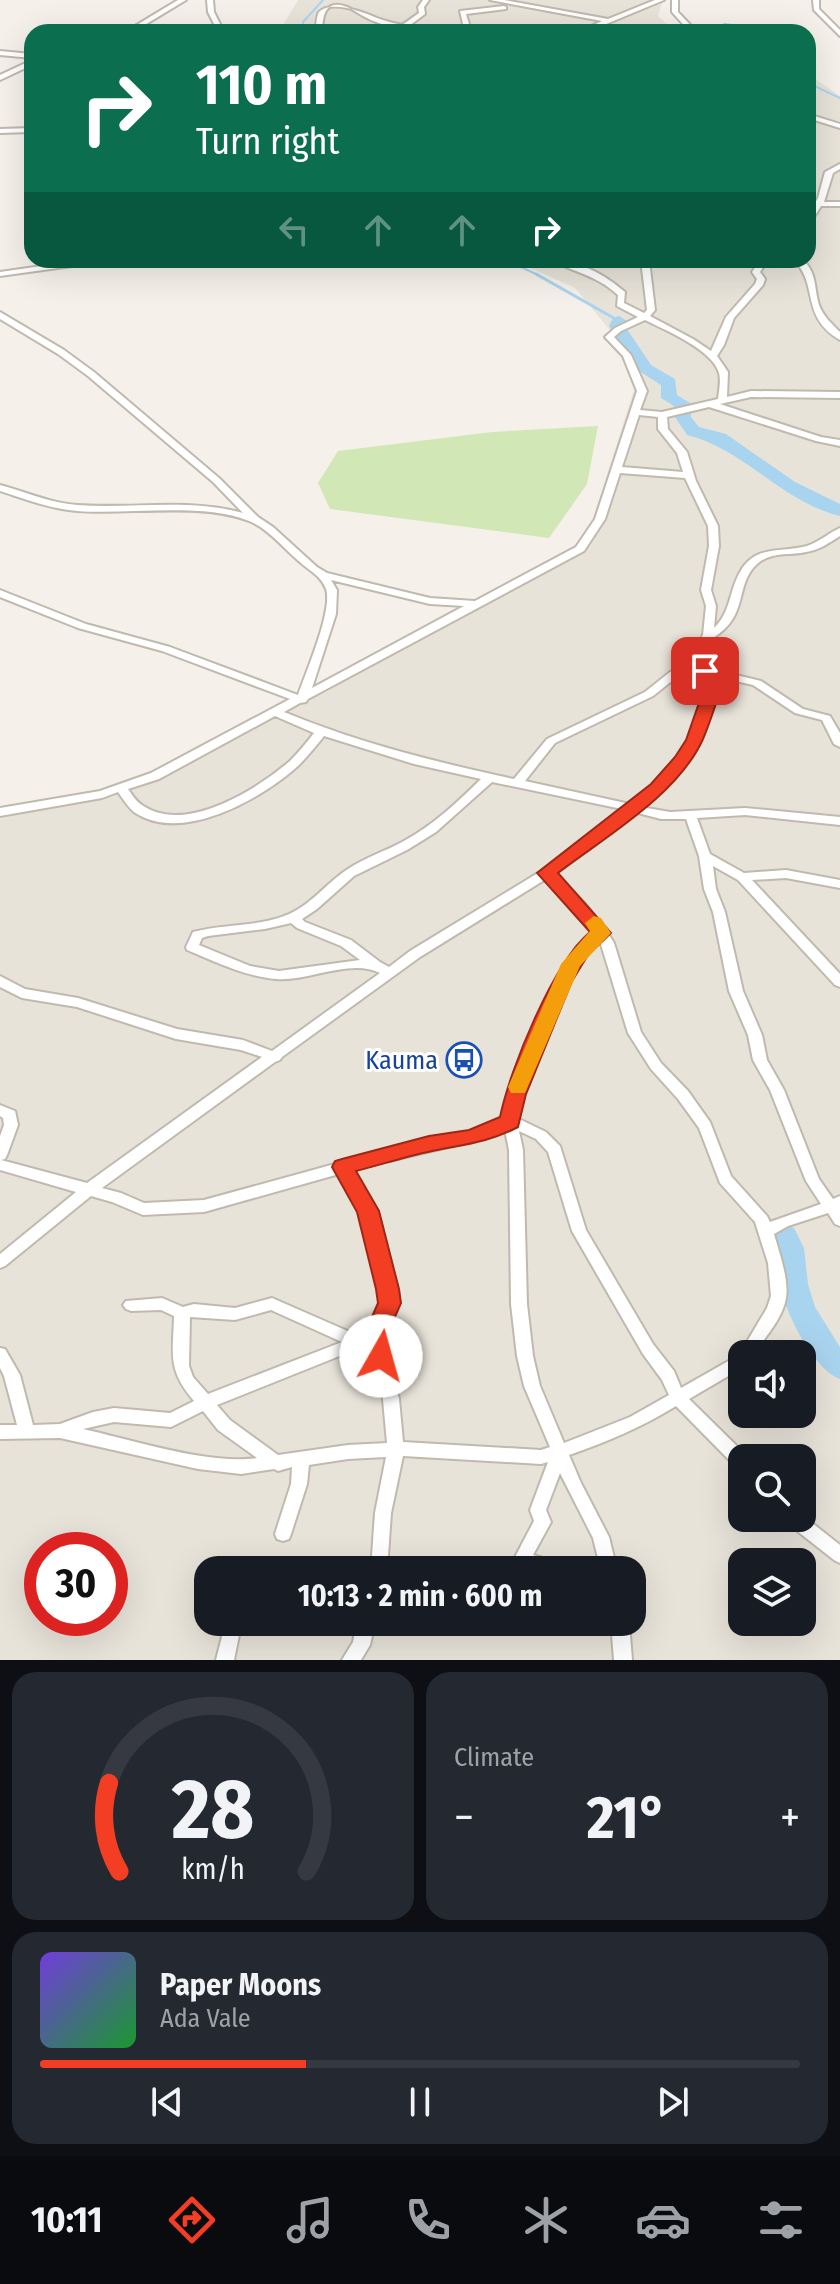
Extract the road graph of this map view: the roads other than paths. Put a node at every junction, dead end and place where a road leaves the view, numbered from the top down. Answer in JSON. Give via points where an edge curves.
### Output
{"nodes":[{"id":1,"x":182,"y":0,"type":"edge"},
{"id":2,"x":210,"y":0,"type":"edge"},
{"id":3,"x":426,"y":0,"type":"edge"},
{"id":4,"x":493,"y":0,"type":"edge"},
{"id":5,"x":661,"y":0,"type":"edge"},
{"id":6,"x":675,"y":0,"type":"edge"},
{"id":7,"x":816,"y":0,"type":"edge"},
{"id":8,"x":346,"y":1,"type":"edge"},
{"id":9,"x":543,"y":7,"type":"junction"},
{"id":10,"x":605,"y":20,"type":"junction"},
{"id":11,"x":142,"y":24,"type":"edge"},
{"id":12,"x":217,"y":24,"type":"edge"},
{"id":13,"x":319,"y":24,"type":"edge"},
{"id":14,"x":393,"y":24,"type":"edge"},
{"id":15,"x":408,"y":24,"type":"edge"},
{"id":16,"x":466,"y":24,"type":"edge"},
{"id":17,"x":597,"y":24,"type":"edge"},
{"id":18,"x":686,"y":24,"type":"edge"},
{"id":19,"x":840,"y":34,"type":"edge"},
{"id":20,"x":0,"y":53,"type":"edge"},
{"id":21,"x":24,"y":58,"type":"edge"},
{"id":22,"x":24,"y":64,"type":"edge"},
{"id":23,"x":0,"y":78,"type":"edge"},
{"id":24,"x":816,"y":118,"type":"edge"},
{"id":25,"x":840,"y":126,"type":"edge"},
{"id":26,"x":24,"y":130,"type":"edge"},
{"id":27,"x":0,"y":131,"type":"edge"},
{"id":28,"x":840,"y":166,"type":"edge"},
{"id":29,"x":818,"y":204,"type":"junction"},
{"id":30,"x":840,"y":204,"type":"edge"},
{"id":31,"x":816,"y":207,"type":"edge"},
{"id":32,"x":43,"y":268,"type":"edge"},
{"id":33,"x":581,"y":268,"type":"edge"},
{"id":34,"x":646,"y":268,"type":"edge"},
{"id":35,"x":759,"y":268,"type":"edge"},
{"id":36,"x":809,"y":268,"type":"edge"},
{"id":37,"x":0,"y":274,"type":"edge"},
{"id":38,"x":0,"y":315,"type":"edge"},
{"id":39,"x":648,"y":316,"type":"junction"},
{"id":40,"x":840,"y":337,"type":"edge"},
{"id":41,"x":712,"y":357,"type":"junction"},
{"id":42,"x":840,"y":395,"type":"edge"},
{"id":43,"x":722,"y":400,"type":"junction"},
{"id":44,"x":709,"y":403,"type":"junction"},
{"id":45,"x":635,"y":412,"type":"junction"},
{"id":46,"x":662,"y":415,"type":"junction"},
{"id":47,"x":840,"y":443,"type":"edge"},
{"id":48,"x":619,"y":470,"type":"junction"},
{"id":49,"x":689,"y":475,"type":"junction"},
{"id":50,"x":0,"y":488,"type":"edge"},
{"id":51,"x":258,"y":521,"type":"junction"},
{"id":52,"x":840,"y":531,"type":"edge"},
{"id":53,"x":835,"y":540,"type":"edge"},
{"id":54,"x":323,"y":575,"type":"junction"},
{"id":55,"x":0,"y":593,"type":"edge"},
{"id":56,"x":479,"y":604,"type":"junction"},
{"id":57,"x":706,"y":638,"type":"junction"},
{"id":58,"x":711,"y":672,"type":"junction"},
{"id":59,"x":302,"y":700,"type":"junction"},
{"id":60,"x":277,"y":713,"type":"junction"},
{"id":61,"x":840,"y":715,"type":"edge"},
{"id":62,"x":826,"y":718,"type":"junction"},
{"id":63,"x":321,"y":732,"type":"junction"},
{"id":64,"x":840,"y":744,"type":"edge"},
{"id":65,"x":490,"y":777,"type":"junction"},
{"id":66,"x":517,"y":783,"type":"junction"},
{"id":67,"x":122,"y":789,"type":"junction"},
{"id":68,"x":634,"y":807,"type":"junction"},
{"id":69,"x":0,"y":812,"type":"edge"},
{"id":70,"x":691,"y":817,"type":"junction"},
{"id":71,"x":840,"y":821,"type":"edge"},
{"id":72,"x":705,"y":856,"type":"junction"},
{"id":73,"x":547,"y":873,"type":"junction"},
{"id":74,"x":742,"y":877,"type":"junction"},
{"id":75,"x":840,"y":884,"type":"edge"},
{"id":76,"x":293,"y":918,"type":"junction"},
{"id":77,"x":602,"y":933,"type":"junction"},
{"id":78,"x":384,"y":970,"type":"junction"},
{"id":79,"x":0,"y":981,"type":"edge"},
{"id":80,"x":840,"y":982,"type":"edge"},
{"id":81,"x":275,"y":1057,"type":"junction"},
{"id":82,"x":0,"y":1110,"type":"edge"},
{"id":83,"x":510,"y":1121,"type":"junction"},
{"id":84,"x":0,"y":1155,"type":"edge"},
{"id":85,"x":0,"y":1165,"type":"edge"},
{"id":86,"x":342,"y":1167,"type":"junction"},
{"id":87,"x":88,"y":1190,"type":"junction"},
{"id":88,"x":835,"y":1204,"type":"edge"},
{"id":89,"x":840,"y":1220,"type":"edge"},
{"id":90,"x":766,"y":1232,"type":"junction"},
{"id":91,"x":0,"y":1262,"type":"edge"},
{"id":92,"x":131,"y":1305,"type":"dead end"},
{"id":93,"x":182,"y":1313,"type":"junction"},
{"id":94,"x":376,"y":1335,"type":"junction"},
{"id":95,"x":755,"y":1340,"type":"edge"},
{"id":96,"x":358,"y":1342,"type":"junction"},
{"id":97,"x":0,"y":1354,"type":"edge"},
{"id":98,"x":728,"y":1368,"type":"edge"},
{"id":99,"x":678,"y":1398,"type":"junction"},
{"id":100,"x":206,"y":1402,"type":"junction"},
{"id":101,"x":26,"y":1430,"type":"junction"},
{"id":102,"x":60,"y":1431,"type":"junction"},
{"id":103,"x":0,"y":1432,"type":"edge"},
{"id":104,"x":728,"y":1448,"type":"edge"},
{"id":105,"x":396,"y":1449,"type":"junction"},
{"id":106,"x":561,"y":1450,"type":"junction"},
{"id":107,"x":301,"y":1460,"type":"junction"},
{"id":108,"x":278,"y":1464,"type":"junction"},
{"id":109,"x":811,"y":1532,"type":"edge"},
{"id":110,"x":283,"y":1534,"type":"dead end"},
{"id":111,"x":840,"y":1555,"type":"edge"},
{"id":112,"x":380,"y":1556,"type":"edge"},
{"id":113,"x":524,"y":1556,"type":"edge"},
{"id":114,"x":606,"y":1556,"type":"edge"},
{"id":115,"x":230,"y":1636,"type":"edge"},
{"id":116,"x":363,"y":1636,"type":"edge"},
{"id":117,"x":621,"y":1636,"type":"edge"},
{"id":118,"x":225,"y":1660,"type":"edge"},
{"id":119,"x":351,"y":1660,"type":"edge"},
{"id":120,"x":623,"y":1660,"type":"edge"}],
"edges":[{"from":1,"to":11,"type":"street"},
{"from":2,"to":12,"type":"street"},
{"from":3,"to":15,"type":"street","via":[[422,14]]},
{"from":4,"to":9,"type":"street"},
{"from":5,"to":10,"type":"street"},
{"from":6,"to":18,"type":"street","via":[[675,12]]},
{"from":7,"to":19,"type":"street","via":[[816,9]]},
{"from":8,"to":13,"type":"street","via":[[326,6]]},
{"from":8,"to":14,"type":"street","via":[[371,18]]},
{"from":9,"to":10,"type":"street"},
{"from":9,"to":16,"type":"street","via":[[466,10],[461,13]]},
{"from":10,"to":17,"type":"street"},
{"from":20,"to":21,"type":"street"},
{"from":22,"to":23,"type":"street"},
{"from":24,"to":25,"type":"street"},
{"from":26,"to":27,"type":"street"},
{"from":28,"to":29,"type":"street","via":[[829,172]]},
{"from":29,"to":30,"type":"street"},
{"from":29,"to":31,"type":"street"},
{"from":32,"to":37,"type":"street"},
{"from":33,"to":39,"type":"street","via":[[622,294],[620,304]]},
{"from":34,"to":39,"type":"street","via":[[652,305]]},
{"from":35,"to":41,"type":"street","via":[[759,285],[730,317]]},
{"from":36,"to":40,"type":"street","via":[[817,311]]},
{"from":38,"to":51,"type":"street","via":[[91,374]]},
{"from":39,"to":41,"type":"street"},
{"from":39,"to":45,"type":"street","via":[[609,337],[627,355],[642,383]]},
{"from":41,"to":43,"type":"street","via":[[724,376]]},
{"from":42,"to":43,"type":"street","via":[[766,393]]},
{"from":43,"to":44,"type":"street"},
{"from":44,"to":46,"type":"street"},
{"from":44,"to":47,"type":"street"},
{"from":45,"to":46,"type":"street"},
{"from":45,"to":48,"type":"street"},
{"from":46,"to":49,"type":"street","via":[[663,429],[682,452]]},
{"from":48,"to":49,"type":"street"},
{"from":48,"to":56,"type":"street","via":[[583,546]]},
{"from":49,"to":57,"type":"street","via":[[713,526]]},
{"from":50,"to":51,"type":"street","via":[[68,507],[220,512]]},
{"from":51,"to":54,"type":"street"},
{"from":52,"to":53,"type":"street"},
{"from":53,"to":57,"type":"street","via":[[756,559],[732,617]]},
{"from":54,"to":56,"type":"street","via":[[430,601]]},
{"from":54,"to":59,"type":"street","via":[[332,590],[331,614]]},
{"from":55,"to":59,"type":"street"},
{"from":56,"to":59,"type":"street"},
{"from":57,"to":58,"type":"street"},
{"from":58,"to":62,"type":"street","via":[[757,683],[799,711]]},
{"from":58,"to":66,"type":"street","via":[[674,674],[649,694],[565,731],[541,751]]},
{"from":58,"to":68,"type":"street","via":[[689,751]]},
{"from":59,"to":60,"type":"street"},
{"from":60,"to":63,"type":"street"},
{"from":60,"to":67,"type":"street"},
{"from":61,"to":62,"type":"street"},
{"from":62,"to":64,"type":"street"},
{"from":63,"to":65,"type":"street"},
{"from":63,"to":67,"type":"street","via":[[294,764],[254,792],[190,820],[163,819],[138,809]]},
{"from":65,"to":66,"type":"street"},
{"from":65,"to":76,"type":"street","via":[[433,828],[366,863]]},
{"from":66,"to":68,"type":"street"},
{"from":67,"to":69,"type":"street"},
{"from":68,"to":70,"type":"street"},
{"from":68,"to":73,"type":"street"},
{"from":70,"to":71,"type":"street","via":[[771,812]]},
{"from":70,"to":72,"type":"street"},
{"from":72,"to":74,"type":"street"},
{"from":72,"to":88,"type":"street","via":[[736,991],[760,1060],[800,1152]]},
{"from":73,"to":77,"type":"street"},
{"from":73,"to":78,"type":"street"},
{"from":74,"to":75,"type":"street","via":[[786,874]]},
{"from":74,"to":80,"type":"street"},
{"from":76,"to":78,"type":"street","via":[[346,943]]},
{"from":76,"to":78,"type":"street","via":[[207,931],[197,935],[192,947],[248,970],[279,975],[354,964]]},
{"from":77,"to":83,"type":"street","via":[[581,950],[563,980],[515,1094]]},
{"from":77,"to":90,"type":"street","via":[[614,956],[635,1033],[705,1126],[725,1179],[762,1220]]},
{"from":78,"to":81,"type":"street"},
{"from":79,"to":81,"type":"street","via":[[22,993],[78,1003]]},
{"from":81,"to":87,"type":"street"},
{"from":82,"to":84,"type":"street","via":[[10,1115],[11,1125]]},
{"from":83,"to":86,"type":"street","via":[[491,1132]]},
{"from":83,"to":99,"type":"street","via":[[547,1138],[555,1150],[579,1231]]},
{"from":83,"to":106,"type":"street","via":[[516,1150],[525,1356],[532,1386]]},
{"from":85,"to":87,"type":"street"},
{"from":86,"to":87,"type":"street","via":[[204,1206],[143,1209]]},
{"from":86,"to":94,"type":"street","via":[[368,1211],[387,1289],[389,1303]]},
{"from":87,"to":91,"type":"street"},
{"from":88,"to":89,"type":"street"},
{"from":88,"to":90,"type":"street"},
{"from":90,"to":95,"type":"street","via":[[779,1296]]},
{"from":92,"to":93,"type":"street","via":[[162,1304]]},
{"from":93,"to":96,"type":"street","via":[[235,1314],[272,1304]]},
{"from":93,"to":100,"type":"street","via":[[181,1366]]},
{"from":94,"to":96,"type":"street"},
{"from":94,"to":105,"type":"street"},
{"from":96,"to":100,"type":"street"},
{"from":97,"to":101,"type":"street","via":[[12,1375]]},
{"from":98,"to":99,"type":"street"},
{"from":99,"to":104,"type":"street"},
{"from":99,"to":106,"type":"street","via":[[636,1422]]},
{"from":100,"to":102,"type":"street","via":[[171,1420],[114,1415]]},
{"from":100,"to":108,"type":"street","via":[[224,1425]]},
{"from":101,"to":102,"type":"street"},
{"from":101,"to":103,"type":"street"},
{"from":102,"to":108,"type":"street","via":[[198,1462]]},
{"from":105,"to":106,"type":"street","via":[[528,1457]]},
{"from":105,"to":107,"type":"street"},
{"from":105,"to":112,"type":"street"},
{"from":106,"to":113,"type":"street","via":[[538,1510],[543,1522]]},
{"from":106,"to":114,"type":"street"},
{"from":107,"to":108,"type":"street"},
{"from":107,"to":110,"type":"street"},
{"from":109,"to":111,"type":"street"},
{"from":115,"to":118,"type":"street"},
{"from":116,"to":119,"type":"street"},
{"from":117,"to":120,"type":"street"}]}
